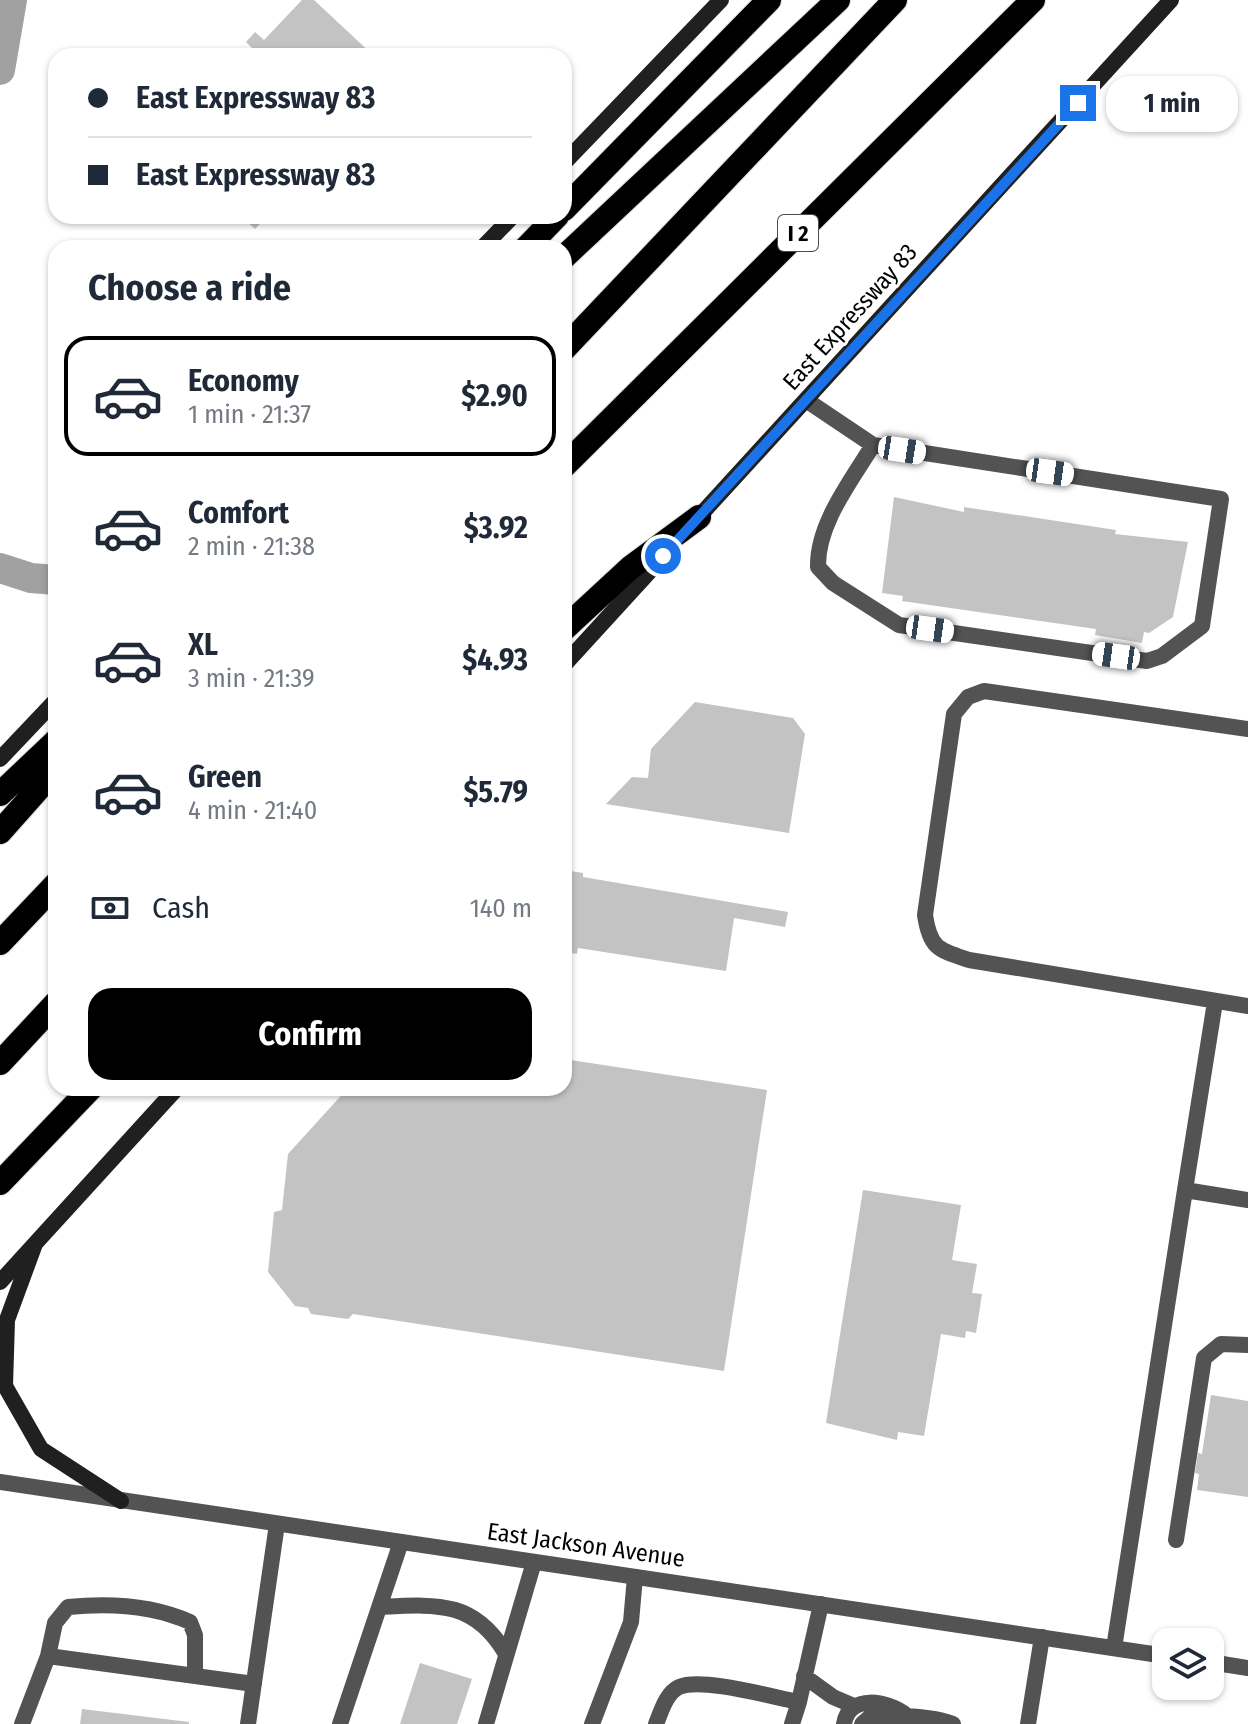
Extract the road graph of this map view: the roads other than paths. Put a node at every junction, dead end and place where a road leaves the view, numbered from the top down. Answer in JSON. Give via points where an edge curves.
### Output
{"nodes":[{"id":1,"x":721,"y":0,"type":"edge"},
{"id":2,"x":769,"y":0,"type":"edge"},
{"id":3,"x":838,"y":0,"type":"edge"},
{"id":4,"x":895,"y":0,"type":"edge"},
{"id":5,"x":1033,"y":0,"type":"edge"},
{"id":6,"x":1171,"y":0,"type":"edge"},
{"id":7,"x":572,"y":155,"type":"edge"},
{"id":8,"x":572,"y":201,"type":"edge"},
{"id":9,"x":505,"y":224,"type":"edge"},
{"id":10,"x":549,"y":224,"type":"edge"},
{"id":11,"x":490,"y":240,"type":"edge"},
{"id":12,"x":534,"y":240,"type":"edge"},
{"id":13,"x":572,"y":249,"type":"edge"},
{"id":14,"x":572,"y":341,"type":"edge"},
{"id":15,"x":806,"y":400,"type":"junction"},
{"id":16,"x":873,"y":445,"type":"junction"},
{"id":17,"x":572,"y":458,"type":"edge"},
{"id":18,"x":699,"y":517,"type":"junction"},
{"id":19,"x":572,"y":622,"type":"edge"},
{"id":20,"x":572,"y":656,"type":"edge"},
{"id":21,"x":48,"y":708,"type":"edge"},
{"id":22,"x":1248,"y":729,"type":"edge"},
{"id":23,"x":48,"y":749,"type":"edge"},
{"id":24,"x":0,"y":759,"type":"edge"},
{"id":25,"x":48,"y":778,"type":"edge"},
{"id":26,"x":0,"y":794,"type":"edge"},
{"id":27,"x":0,"y":832,"type":"edge"},
{"id":28,"x":48,"y":892,"type":"edge"},
{"id":29,"x":0,"y":943,"type":"edge"},
{"id":30,"x":1215,"y":1002,"type":"junction"},
{"id":31,"x":1248,"y":1006,"type":"edge"},
{"id":32,"x":48,"y":1012,"type":"edge"},
{"id":33,"x":0,"y":1063,"type":"edge"},
{"id":34,"x":83,"y":1096,"type":"edge"},
{"id":35,"x":170,"y":1096,"type":"edge"},
{"id":36,"x":0,"y":1183,"type":"edge"},
{"id":37,"x":1185,"y":1190,"type":"junction"},
{"id":38,"x":1248,"y":1200,"type":"edge"},
{"id":39,"x":35,"y":1244,"type":"junction"},
{"id":40,"x":0,"y":1282,"type":"edge"},
{"id":41,"x":1248,"y":1345,"type":"edge"},
{"id":42,"x":0,"y":1482,"type":"edge"},
{"id":43,"x":121,"y":1501,"type":"junction"},
{"id":44,"x":277,"y":1524,"type":"junction"},
{"id":45,"x":1176,"y":1540,"type":"dead end"},
{"id":46,"x":401,"y":1542,"type":"junction"},
{"id":47,"x":534,"y":1562,"type":"junction"},
{"id":48,"x":635,"y":1577,"type":"junction"},
{"id":49,"x":821,"y":1604,"type":"junction"},
{"id":50,"x":381,"y":1607,"type":"junction"},
{"id":51,"x":1042,"y":1637,"type":"junction"},
{"id":52,"x":1114,"y":1648,"type":"junction"},
{"id":53,"x":506,"y":1654,"type":"junction"},
{"id":54,"x":1152,"y":1654,"type":"edge"},
{"id":55,"x":48,"y":1656,"type":"junction"},
{"id":56,"x":1224,"y":1664,"type":"edge"},
{"id":57,"x":1248,"y":1668,"type":"edge"},
{"id":58,"x":195,"y":1676,"type":"junction"},
{"id":59,"x":804,"y":1676,"type":"junction"},
{"id":60,"x":254,"y":1684,"type":"junction"},
{"id":61,"x":799,"y":1702,"type":"junction"},
{"id":62,"x":854,"y":1706,"type":"junction"},
{"id":63,"x":906,"y":1715,"type":"junction"},
{"id":64,"x":22,"y":1724,"type":"edge"},
{"id":65,"x":248,"y":1724,"type":"edge"},
{"id":66,"x":340,"y":1724,"type":"edge"},
{"id":67,"x":486,"y":1724,"type":"edge"},
{"id":68,"x":592,"y":1724,"type":"edge"},
{"id":69,"x":656,"y":1724,"type":"edge"},
{"id":70,"x":792,"y":1724,"type":"edge"},
{"id":71,"x":844,"y":1724,"type":"edge"},
{"id":72,"x":862,"y":1724,"type":"edge"},
{"id":73,"x":953,"y":1724,"type":"edge"},
{"id":74,"x":1028,"y":1724,"type":"edge"}],
"edges":[{"from":1,"to":7,"type":"main road"},
{"from":2,"to":8,"type":"highway"},
{"from":3,"to":13,"type":"highway"},
{"from":4,"to":14,"type":"highway"},
{"from":5,"to":17,"type":"highway","number":"I 2"},
{"from":6,"to":15,"type":"main road","name":"East Expressway 83"},
{"from":9,"to":11,"type":"main road"},
{"from":10,"to":12,"type":"highway"},
{"from":15,"to":16,"type":"street"},
{"from":15,"to":18,"type":"main road","name":"East Expressway 83"},
{"from":16,"to":16,"type":"street","via":[[1221,499],[1202,626],[1147,661],[899,625],[833,583],[818,567],[817,550],[829,521]]},
{"from":18,"to":19,"type":"highway","via":[[630,568]]},
{"from":18,"to":20,"type":"main road","name":"East Expressway 83"},
{"from":21,"to":24,"type":"main road"},
{"from":22,"to":30,"type":"street","via":[[984,691],[968,697],[954,714],[925,915],[928,937],[940,950],[969,960]]},
{"from":23,"to":26,"type":"highway"},
{"from":25,"to":27,"type":"highway"},
{"from":28,"to":29,"type":"highway"},
{"from":30,"to":31,"type":"street"},
{"from":30,"to":37,"type":"street"},
{"from":32,"to":33,"type":"highway"},
{"from":34,"to":36,"type":"highway"},
{"from":35,"to":39,"type":"main road"},
{"from":37,"to":38,"type":"street"},
{"from":37,"to":52,"type":"street"},
{"from":39,"to":40,"type":"main road"},
{"from":39,"to":43,"type":"main road","via":[[7,1320],[5,1386],[41,1449]]},
{"from":41,"to":45,"type":"street","via":[[1221,1344],[1204,1358]]},
{"from":42,"to":43,"type":"street","name":"East Jackson Avenue"},
{"from":43,"to":44,"type":"street","name":"East Jackson Avenue"},
{"from":44,"to":46,"type":"street","name":"East Jackson Avenue"},
{"from":44,"to":60,"type":"street"},
{"from":46,"to":47,"type":"street","name":"East Jackson Avenue"},
{"from":46,"to":50,"type":"street"},
{"from":47,"to":48,"type":"street","name":"East Jackson Avenue"},
{"from":47,"to":53,"type":"street"},
{"from":48,"to":49,"type":"street","name":"East Jackson Avenue"},
{"from":48,"to":68,"type":"street","via":[[631,1622]]},
{"from":49,"to":51,"type":"street","name":"East Jackson Avenue"},
{"from":49,"to":59,"type":"street"},
{"from":50,"to":53,"type":"street","via":[[435,1606],[477,1617]]},
{"from":50,"to":66,"type":"street"},
{"from":51,"to":52,"type":"street","name":"East Jackson Avenue"},
{"from":51,"to":74,"type":"street"},
{"from":52,"to":54,"type":"street","name":"East Jackson Avenue"},
{"from":53,"to":67,"type":"street"},
{"from":55,"to":58,"type":"street"},
{"from":55,"to":58,"type":"street","via":[[55,1623],[68,1607],[140,1608],[190,1622]]},
{"from":55,"to":64,"type":"street"},
{"from":56,"to":57,"type":"street"},
{"from":58,"to":60,"type":"street"},
{"from":59,"to":61,"type":"street"},
{"from":59,"to":62,"type":"street"},
{"from":60,"to":65,"type":"street"},
{"from":61,"to":69,"type":"street","via":[[699,1684],[678,1687],[665,1701]]},
{"from":61,"to":70,"type":"street"},
{"from":62,"to":63,"type":"street","via":[[895,1706]]},
{"from":62,"to":71,"type":"street"},
{"from":63,"to":72,"type":"street","via":[[870,1717]]},
{"from":63,"to":73,"type":"street"}]}
